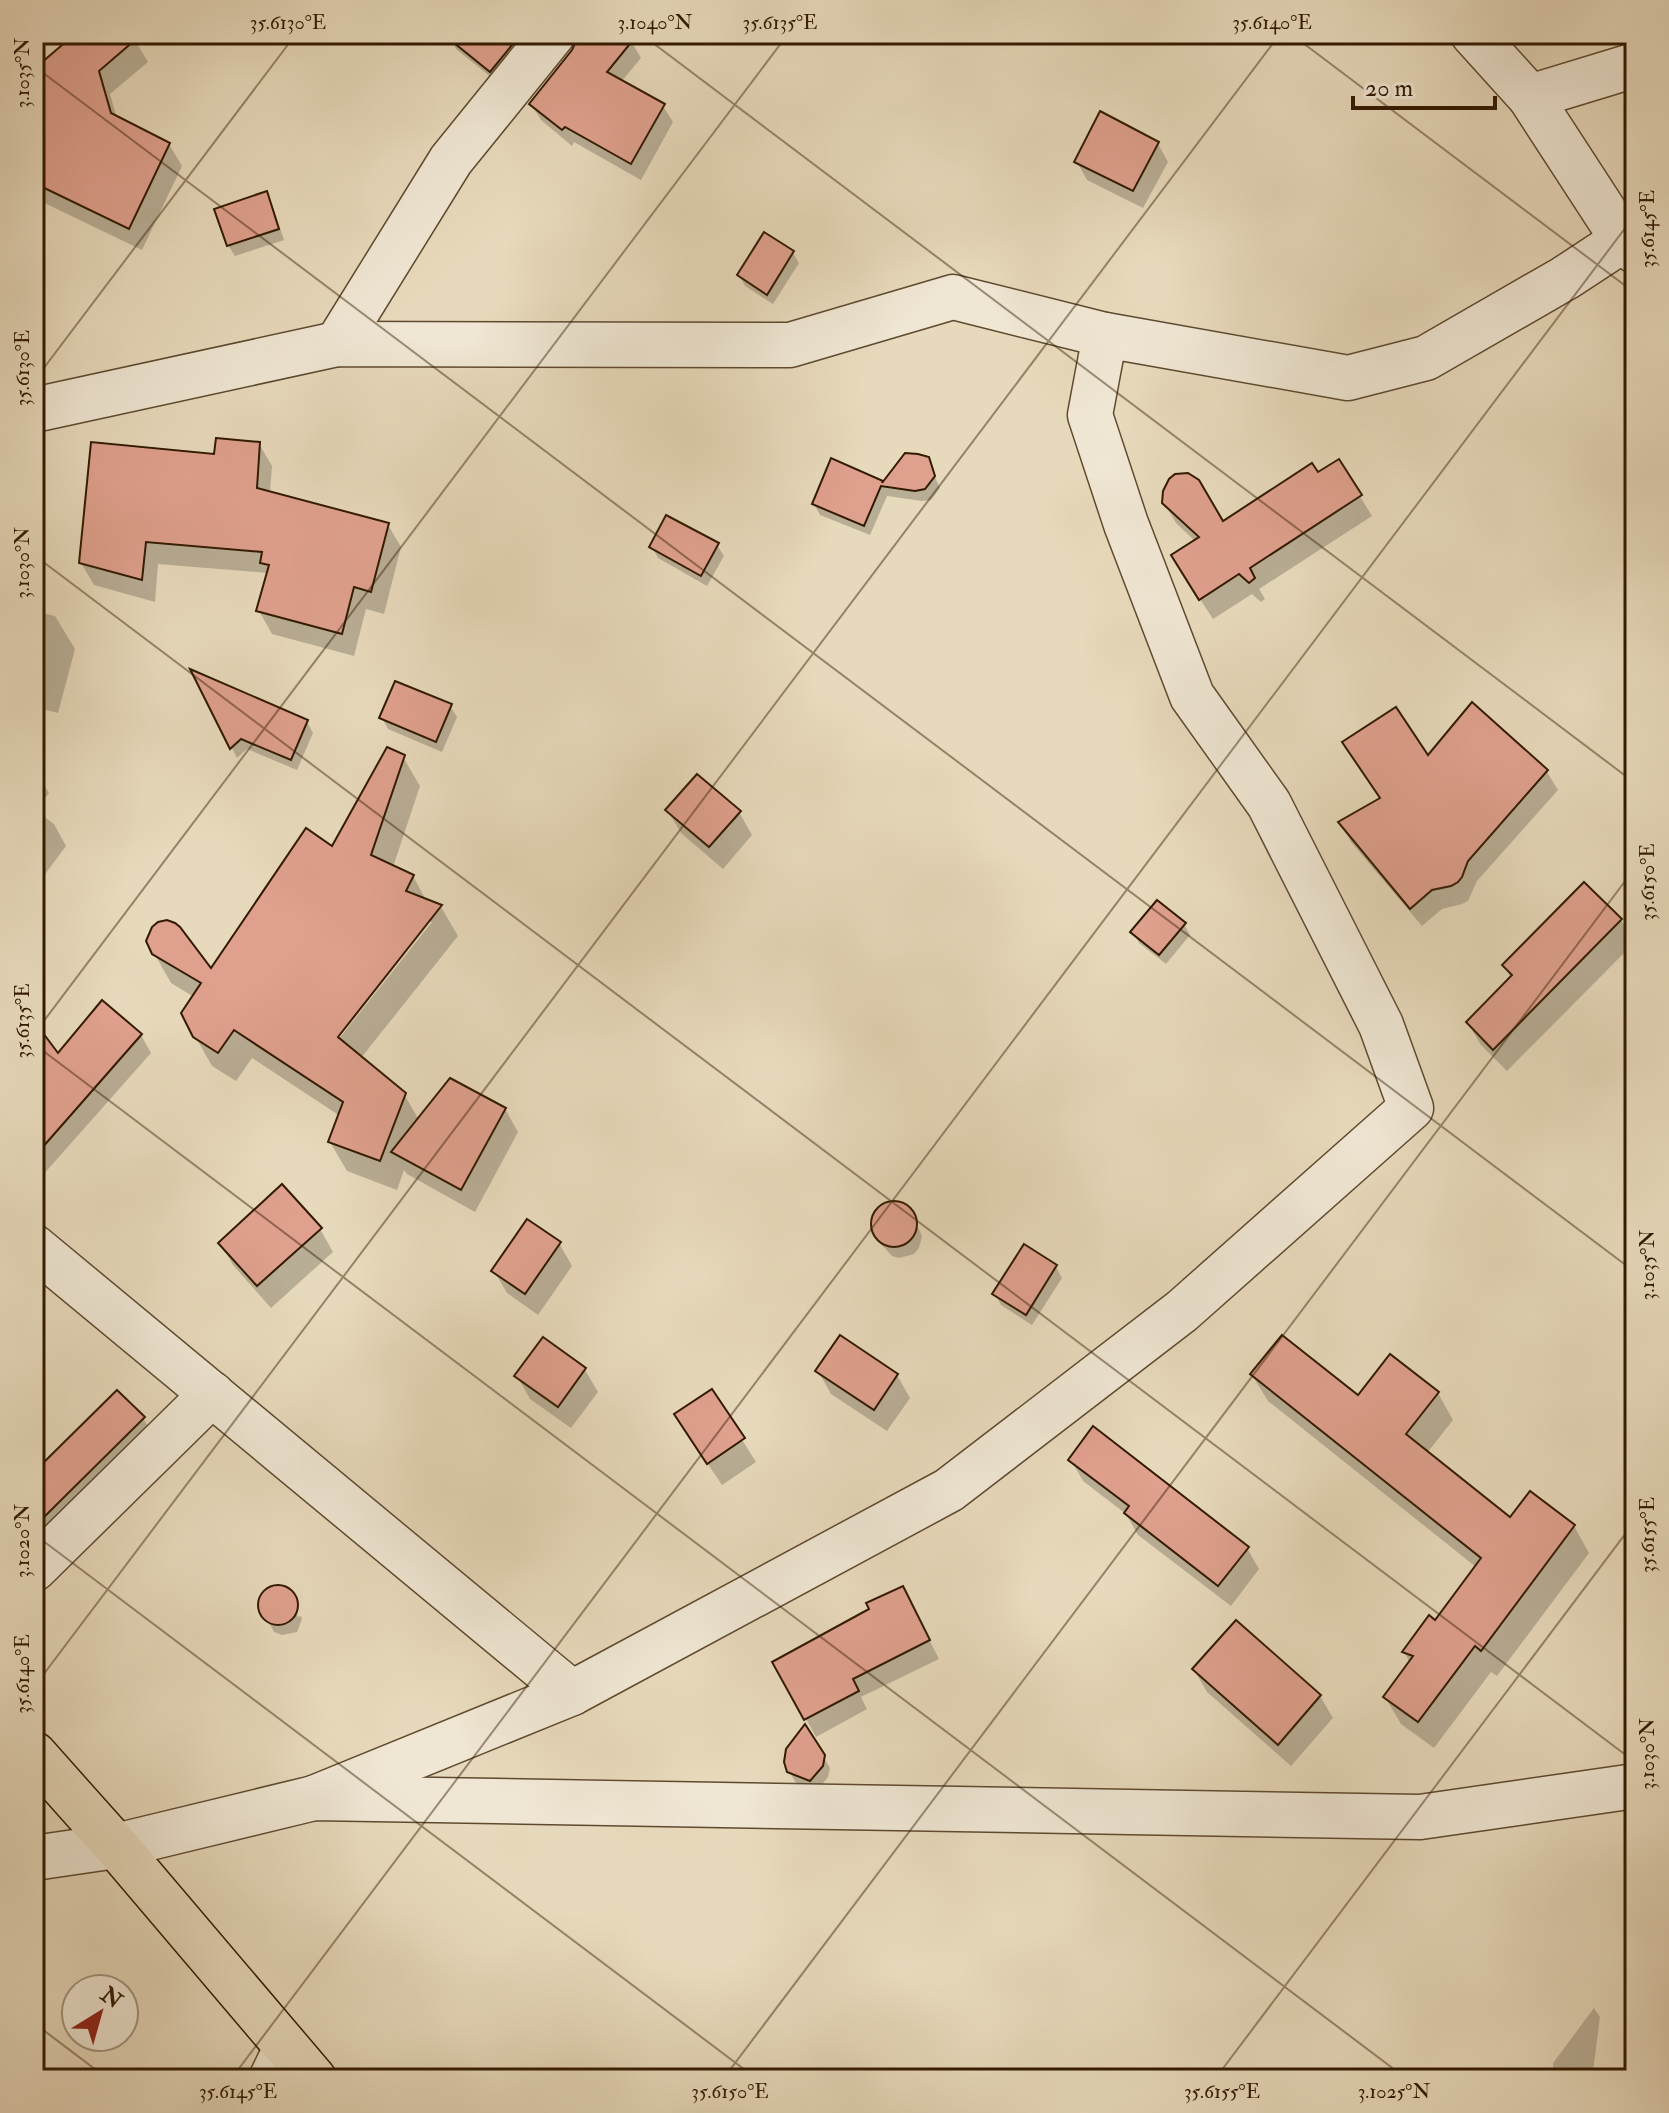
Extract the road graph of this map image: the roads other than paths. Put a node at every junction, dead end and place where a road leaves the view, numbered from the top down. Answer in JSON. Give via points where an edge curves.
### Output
{"nodes":[{"id":1,"x":553,"y":34,"type":"edge"},
{"id":2,"x":1473,"y":34,"type":"edge"},
{"id":3,"x":1635,"y":65,"type":"edge"},
{"id":4,"x":1530,"y":97,"type":"junction"},
{"id":5,"x":1629,"y":245,"type":"edge"},
{"id":6,"x":1105,"y":335,"type":"junction"},
{"id":7,"x":337,"y":344,"type":"junction"},
{"id":8,"x":34,"y":410,"type":"edge"},
{"id":9,"x":34,"y":1247,"type":"edge"},
{"id":10,"x":212,"y":1394,"type":"junction"},
{"id":11,"x":34,"y":1569,"type":"edge"},
{"id":12,"x":572,"y":1693,"type":"junction"},
{"id":13,"x":34,"y":1754,"type":"edge"},
{"id":14,"x":1635,"y":1786,"type":"edge"},
{"id":15,"x":314,"y":1798,"type":"junction"},
{"id":16,"x":116,"y":1846,"type":"junction"},
{"id":17,"x":34,"y":1858,"type":"edge"},
{"id":18,"x":290,"y":2069,"type":"edge"}],
"edges":[{"from":1,"to":7,"type":"street","via":[[451,160]]},
{"from":2,"to":4,"type":"street"},
{"from":3,"to":4,"type":"street"},
{"from":4,"to":5,"type":"street"},
{"from":5,"to":6,"type":"street","via":[[1426,358],[1348,378]]},
{"from":6,"to":7,"type":"street","via":[[953,297],[790,345]]},
{"from":6,"to":12,"type":"street","via":[[1090,415],[1192,696],[1269,804],[1381,1025],[1411,1108],[1182,1311],[949,1490]]},
{"from":7,"to":8,"type":"street"},
{"from":9,"to":10,"type":"street"},
{"from":10,"to":11,"type":"street"},
{"from":10,"to":12,"type":"street"},
{"from":12,"to":15,"type":"street"},
{"from":13,"to":16,"type":"main road"},
{"from":14,"to":15,"type":"street","via":[[1420,1817]]},
{"from":15,"to":16,"type":"street"},
{"from":16,"to":17,"type":"street"},
{"from":16,"to":18,"type":"main road"}]}
